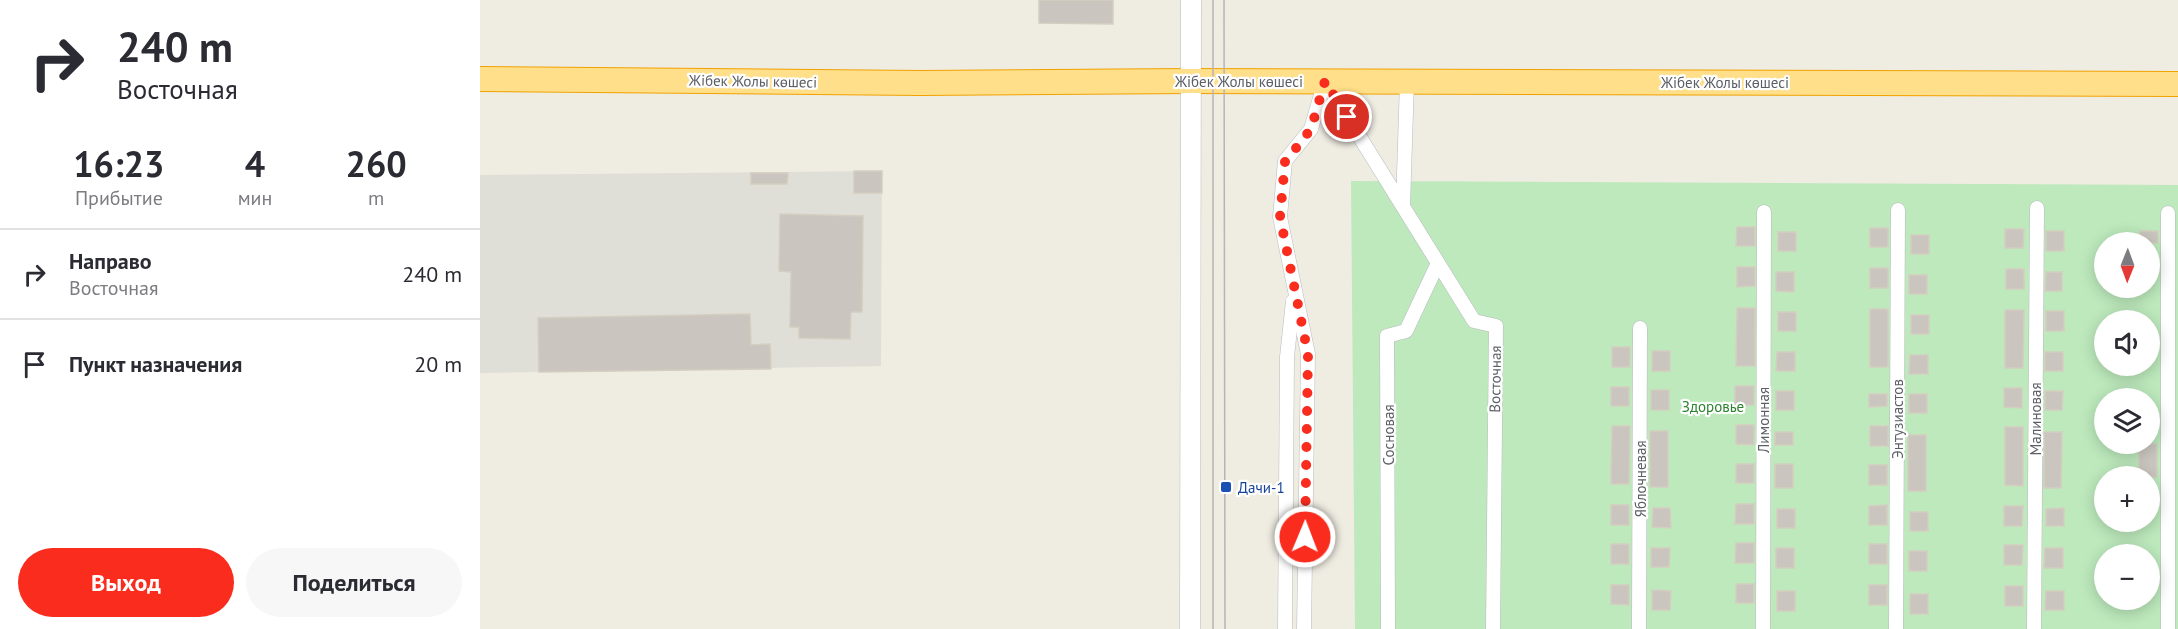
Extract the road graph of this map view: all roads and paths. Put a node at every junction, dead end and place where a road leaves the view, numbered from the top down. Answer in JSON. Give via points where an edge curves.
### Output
{"nodes":[{"id":1,"x":1191,"y":0,"type":"edge"},
{"id":2,"x":480,"y":79,"type":"edge"},
{"id":3,"x":1190,"y":81,"type":"junction"},
{"id":4,"x":1325,"y":81,"type":"junction"},
{"id":5,"x":1407,"y":81,"type":"junction"},
{"id":6,"x":2178,"y":84,"type":"edge"},
{"id":7,"x":1403,"y":206,"type":"junction"},
{"id":8,"x":2037,"y":208,"type":"dead end"},
{"id":9,"x":1898,"y":210,"type":"dead end"},
{"id":10,"x":1764,"y":212,"type":"dead end"},
{"id":11,"x":2168,"y":213,"type":"dead end"},
{"id":12,"x":1438,"y":263,"type":"junction"},
{"id":13,"x":1295,"y":290,"type":"junction"},
{"id":14,"x":1640,"y":328,"type":"dead end"},
{"id":15,"x":1190,"y":629,"type":"edge"},
{"id":16,"x":1284,"y":629,"type":"edge"},
{"id":17,"x":1304,"y":629,"type":"edge"},
{"id":18,"x":1388,"y":629,"type":"edge"},
{"id":19,"x":1493,"y":629,"type":"edge"},
{"id":20,"x":1639,"y":629,"type":"edge"},
{"id":21,"x":1763,"y":629,"type":"edge"},
{"id":22,"x":1896,"y":629,"type":"edge"},
{"id":23,"x":2034,"y":629,"type":"edge"},
{"id":24,"x":2168,"y":629,"type":"edge"}],
"edges":[{"from":1,"to":3,"type":"street"},
{"from":2,"to":3,"type":"highway","name":"Жібек Жолы көшесі"},
{"from":3,"to":4,"type":"highway","name":"Жібек Жолы көшесі"},
{"from":3,"to":15,"type":"street"},
{"from":4,"to":5,"type":"highway","name":"Жібек Жолы көшесі"},
{"from":4,"to":7,"type":"street","name":"Восточная"},
{"from":4,"to":13,"type":"street","via":[[1311,129],[1285,162],[1280,217]]},
{"from":5,"to":6,"type":"highway","name":"Жібек Жолы көшесі"},
{"from":5,"to":7,"type":"street"},
{"from":7,"to":12,"type":"street","name":"Восточная"},
{"from":8,"to":23,"type":"street","name":"Малиновая"},
{"from":9,"to":22,"type":"street","name":"Энтузиастов"},
{"from":10,"to":21,"type":"street","name":"Лимонная"},
{"from":11,"to":24,"type":"street"},
{"from":12,"to":18,"type":"street","name":"Сосновая","via":[[1407,331],[1387,336]]},
{"from":12,"to":19,"type":"street","name":"Восточная","via":[[1474,321],[1496,326]]},
{"from":13,"to":16,"type":"street","via":[[1287,357]]},
{"from":13,"to":17,"type":"street","via":[[1308,354]]},
{"from":14,"to":20,"type":"street","name":"Яблочневая"}]}
